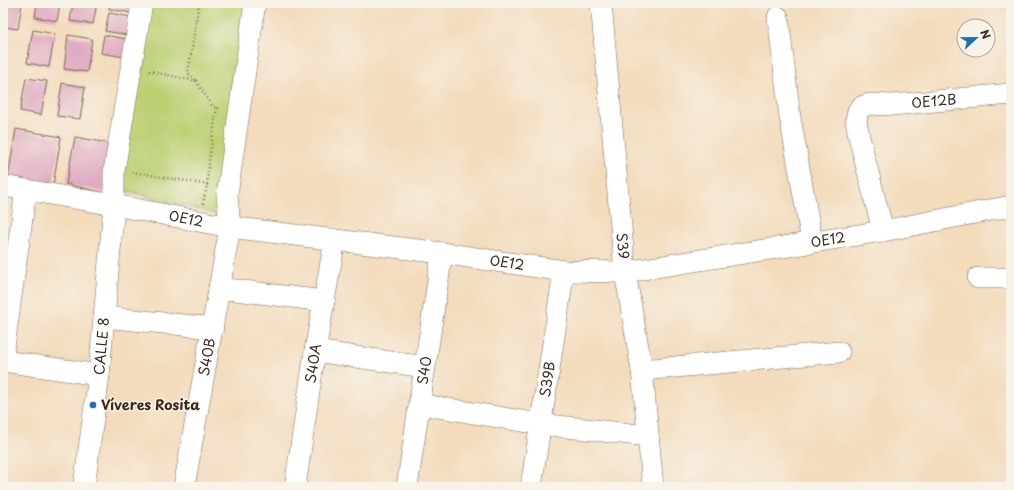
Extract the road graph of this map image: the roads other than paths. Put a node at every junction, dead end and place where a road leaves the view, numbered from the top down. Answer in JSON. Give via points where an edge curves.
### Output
{"nodes":[{"id":1,"x":142,"y":3,"type":"edge"},
{"id":2,"x":255,"y":3,"type":"edge"},
{"id":3,"x":601,"y":3,"type":"edge"},
{"id":4,"x":778,"y":17,"type":"dead end"},
{"id":5,"x":1011,"y":94,"type":"edge"},
{"id":6,"x":3,"y":186,"type":"edge"},
{"id":7,"x":26,"y":190,"type":"junction"},
{"id":8,"x":114,"y":205,"type":"junction"},
{"id":9,"x":1011,"y":206,"type":"edge"},
{"id":10,"x":230,"y":227,"type":"junction"},
{"id":11,"x":883,"y":231,"type":"junction"},
{"id":12,"x":335,"y":240,"type":"junction"},
{"id":13,"x":812,"y":242,"type":"junction"},
{"id":14,"x":442,"y":253,"type":"junction"},
{"id":15,"x":564,"y":271,"type":"junction"},
{"id":16,"x":625,"y":272,"type":"junction"},
{"id":17,"x":978,"y":278,"type":"dead end"},
{"id":18,"x":1011,"y":278,"type":"edge"},
{"id":19,"x":219,"y":288,"type":"junction"},
{"id":20,"x":324,"y":301,"type":"junction"},
{"id":21,"x":104,"y":317,"type":"junction"},
{"id":22,"x":212,"y":328,"type":"junction"},
{"id":23,"x":315,"y":351,"type":"junction"},
{"id":24,"x":839,"y":352,"type":"dead end"},
{"id":25,"x":3,"y":354,"type":"edge"},
{"id":26,"x":3,"y":361,"type":"edge"},
{"id":27,"x":424,"y":366,"type":"junction"},
{"id":28,"x":642,"y":370,"type":"junction"},
{"id":29,"x":99,"y":375,"type":"junction"},
{"id":30,"x":419,"y":404,"type":"junction"},
{"id":31,"x":540,"y":424,"type":"junction"},
{"id":32,"x":648,"y":436,"type":"junction"},
{"id":33,"x":84,"y":487,"type":"edge"},
{"id":34,"x":184,"y":487,"type":"edge"},
{"id":35,"x":295,"y":487,"type":"edge"},
{"id":36,"x":407,"y":487,"type":"edge"},
{"id":37,"x":531,"y":487,"type":"edge"},
{"id":38,"x":653,"y":487,"type":"edge"}],
"edges":[{"from":1,"to":8,"type":"street","name":"CALLE 8","via":[[114,168]]},
{"from":2,"to":10,"type":"street","name":"S40B","via":[[227,195]]},
{"from":3,"to":16,"type":"street","name":"S39"},
{"from":4,"to":13,"type":"street","via":[[790,117]]},
{"from":5,"to":11,"type":"street","name":"OE12B","via":[[892,106],[870,104],[858,111],[856,120],[859,137]]},
{"from":6,"to":7,"type":"street","name":"OE12"},
{"from":7,"to":8,"type":"street","name":"OE12"},
{"from":7,"to":25,"type":"street"},
{"from":8,"to":10,"type":"street","name":"OE12"},
{"from":8,"to":21,"type":"street","name":"CALLE 8"},
{"from":9,"to":11,"type":"street","name":"OE12"},
{"from":10,"to":12,"type":"street","name":"OE12"},
{"from":10,"to":19,"type":"street","name":"S40B"},
{"from":11,"to":13,"type":"street","name":"OE12"},
{"from":12,"to":14,"type":"street","name":"OE12"},
{"from":12,"to":20,"type":"street","name":"S40A"},
{"from":13,"to":16,"type":"street","name":"OE12"},
{"from":14,"to":15,"type":"street","name":"OE12"},
{"from":14,"to":27,"type":"street","name":"S40"},
{"from":15,"to":16,"type":"street","name":"OE12"},
{"from":15,"to":31,"type":"street","name":"S39B"},
{"from":16,"to":28,"type":"street","name":"S39"},
{"from":17,"to":18,"type":"street"},
{"from":19,"to":20,"type":"street"},
{"from":19,"to":22,"type":"street","name":"S40B"},
{"from":20,"to":23,"type":"street","name":"S40A"},
{"from":21,"to":22,"type":"street"},
{"from":21,"to":29,"type":"street","name":"CALLE 8"},
{"from":22,"to":34,"type":"street","name":"S40B"},
{"from":23,"to":27,"type":"street"},
{"from":23,"to":35,"type":"street","name":"S40A"},
{"from":24,"to":28,"type":"street"},
{"from":26,"to":29,"type":"street"},
{"from":27,"to":30,"type":"street","name":"S40"},
{"from":28,"to":32,"type":"street","name":"S39"},
{"from":29,"to":33,"type":"street","name":"CALLE 8"},
{"from":30,"to":31,"type":"street"},
{"from":30,"to":36,"type":"street","name":"S40"},
{"from":31,"to":32,"type":"street"},
{"from":31,"to":37,"type":"street","name":"S39B"},
{"from":32,"to":38,"type":"street","name":"S39"}]}
